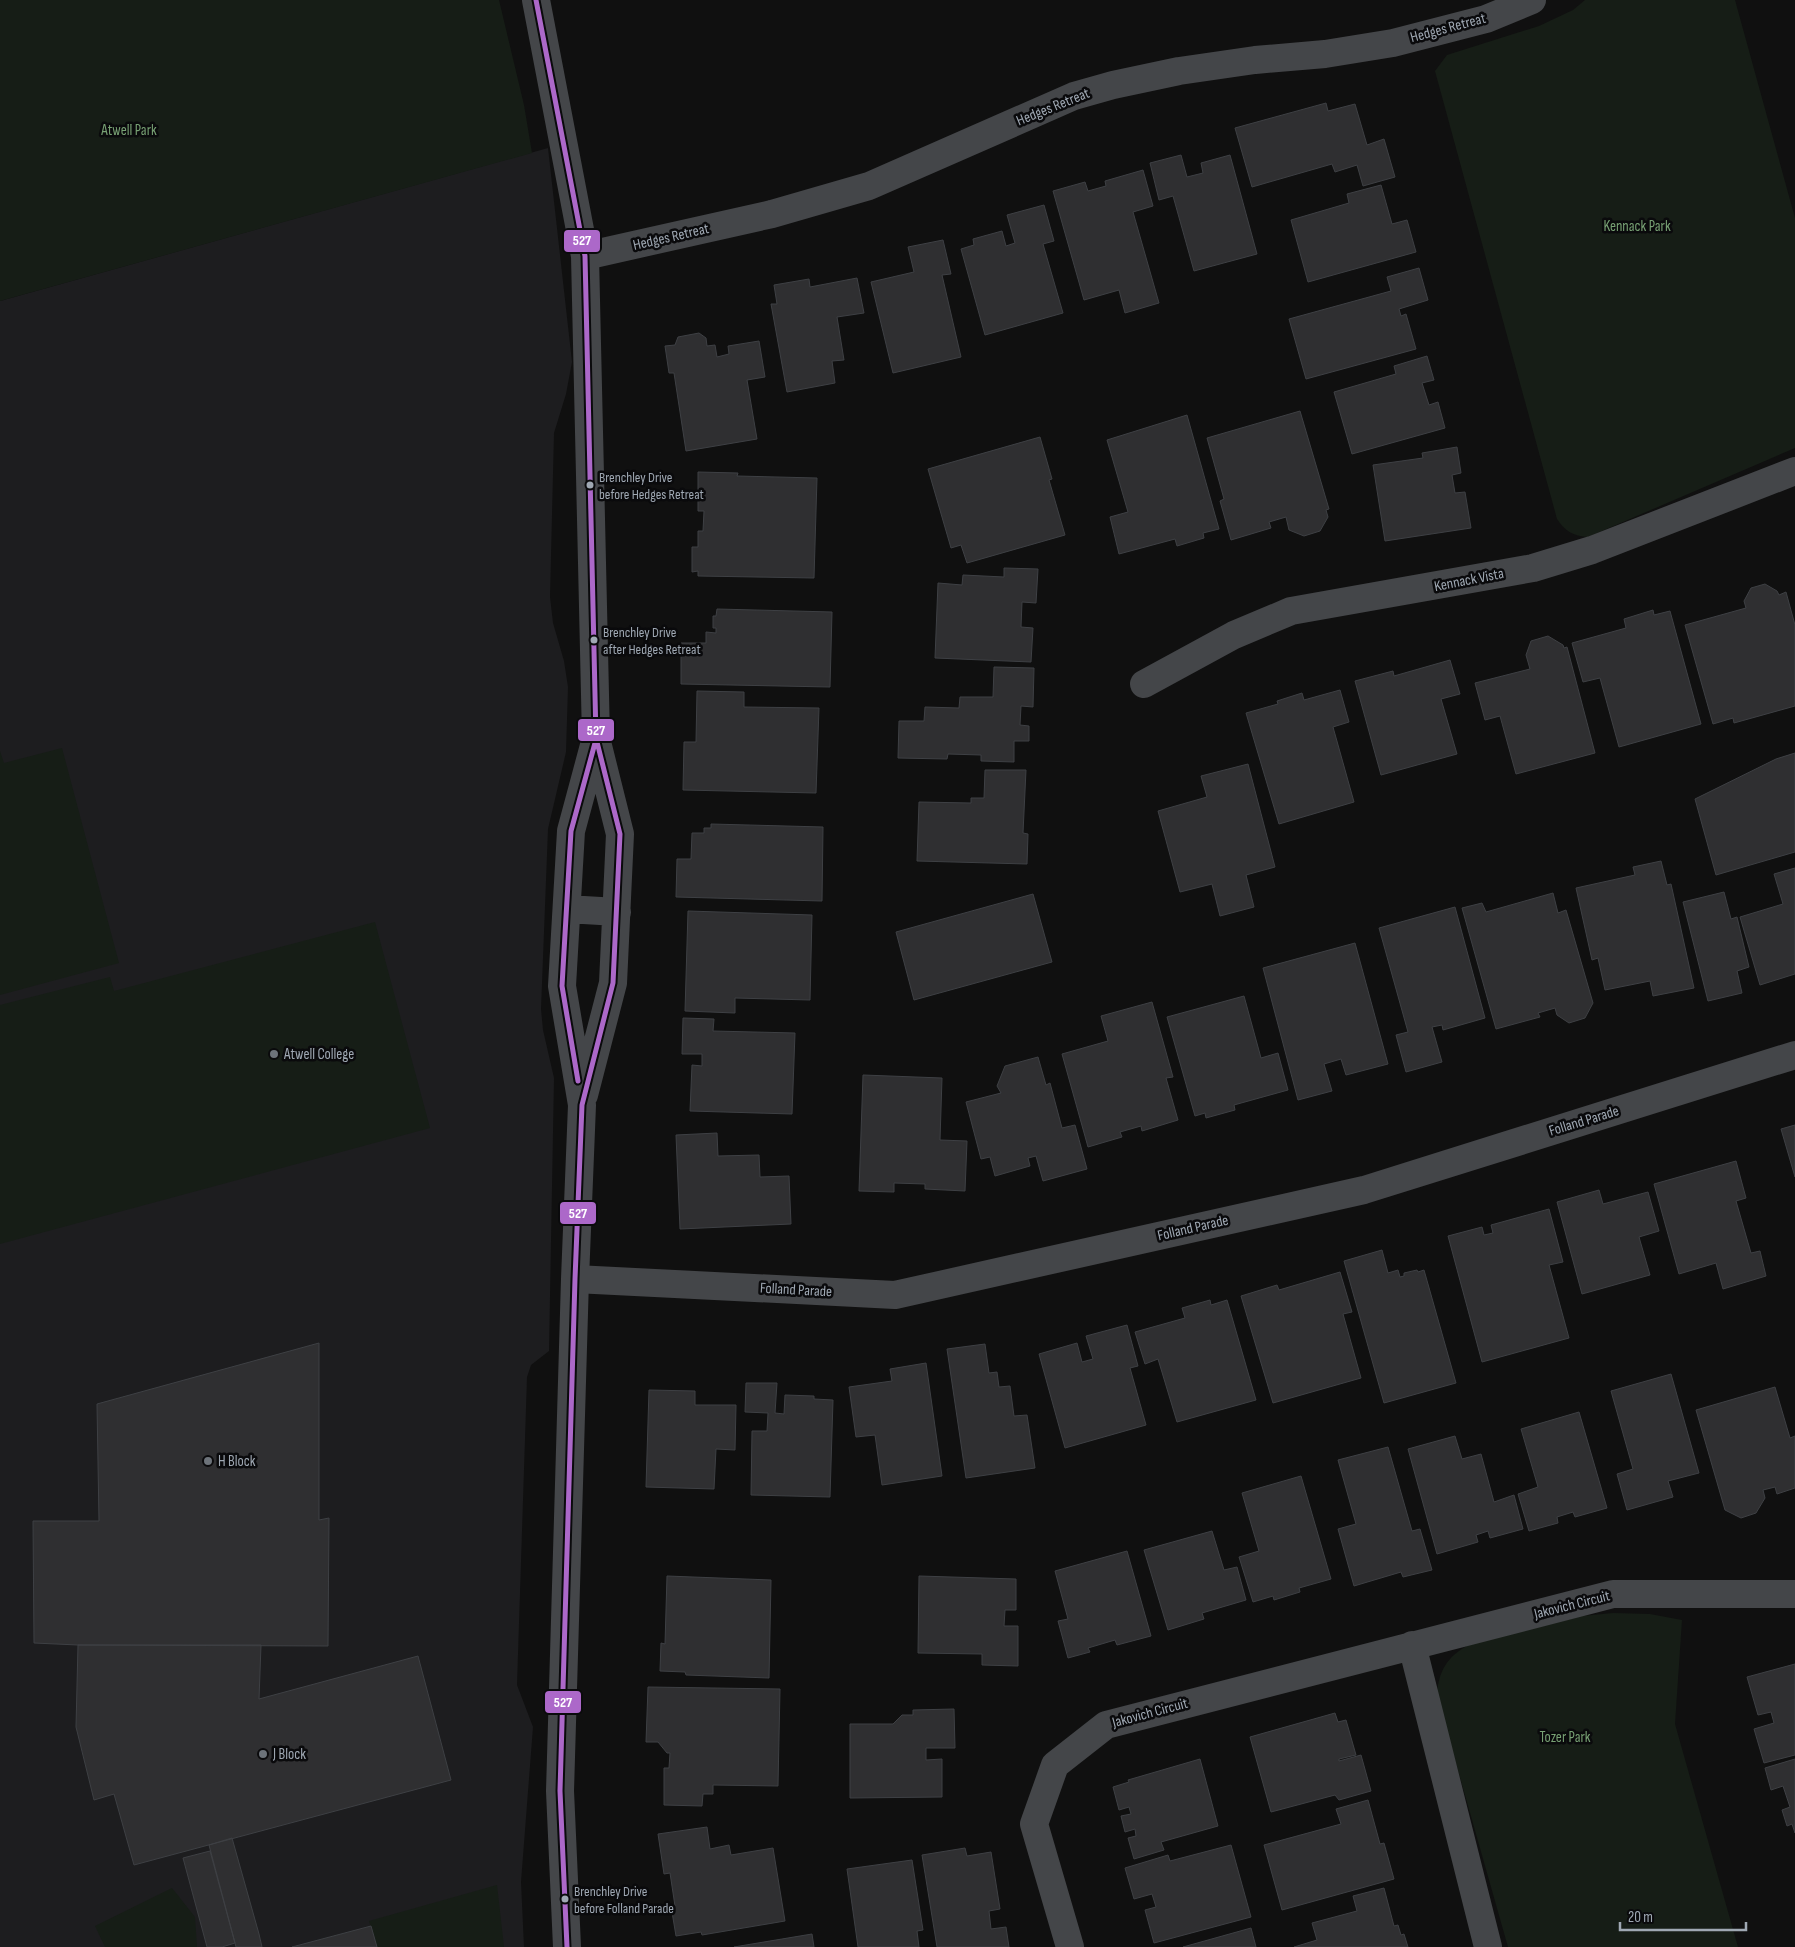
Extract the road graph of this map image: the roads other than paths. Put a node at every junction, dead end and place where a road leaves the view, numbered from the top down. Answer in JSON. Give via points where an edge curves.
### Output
{"nodes":[{"id":1,"x":536,"y":0,"type":"edge"},
{"id":2,"x":1532,"y":0,"type":"edge"},
{"id":3,"x":585,"y":256,"type":"junction"},
{"id":4,"x":1795,"y":471,"type":"edge"},
{"id":5,"x":1144,"y":684,"type":"dead end"},
{"id":6,"x":596,"y":738,"type":"junction"},
{"id":7,"x":567,"y":909,"type":"junction"},
{"id":8,"x":616,"y":912,"type":"junction"},
{"id":9,"x":1795,"y":1055,"type":"edge"},
{"id":10,"x":582,"y":1105,"type":"junction"},
{"id":11,"x":575,"y":1279,"type":"junction"},
{"id":12,"x":1795,"y":1594,"type":"edge"},
{"id":13,"x":1412,"y":1645,"type":"junction"},
{"id":14,"x":567,"y":1947,"type":"edge"},
{"id":15,"x":1070,"y":1947,"type":"edge"},
{"id":16,"x":1488,"y":1947,"type":"edge"}],
"edges":[{"from":1,"to":3,"type":"street"},
{"from":2,"to":3,"type":"street","name":"Hedges Retreat","via":[[1486,19],[1393,42],[1325,54],[1179,71],[1113,85],[1074,96],[868,186],[772,214]]},
{"from":3,"to":6,"type":"street"},
{"from":4,"to":5,"type":"street","name":"Kennack Vista","via":[[1592,550],[1533,568],[1291,612],[1234,636]]},
{"from":6,"to":7,"type":"street","via":[[571,831]]},
{"from":6,"to":8,"type":"street","via":[[620,834]]},
{"from":7,"to":8,"type":"street"},
{"from":7,"to":10,"type":"street","via":[[562,986]]},
{"from":8,"to":10,"type":"street","via":[[613,983]]},
{"from":9,"to":11,"type":"street","name":"Folland Parade","via":[[1364,1190],[894,1295]]},
{"from":10,"to":11,"type":"street"},
{"from":11,"to":14,"type":"street","via":[[560,1791]]},
{"from":12,"to":13,"type":"street","name":"Jakovich Circuit","via":[[1613,1594]]},
{"from":13,"to":15,"type":"street","name":"Jakovich Circuit","via":[[1106,1725],[1055,1765],[1034,1824]]},
{"from":13,"to":16,"type":"street"}]}
